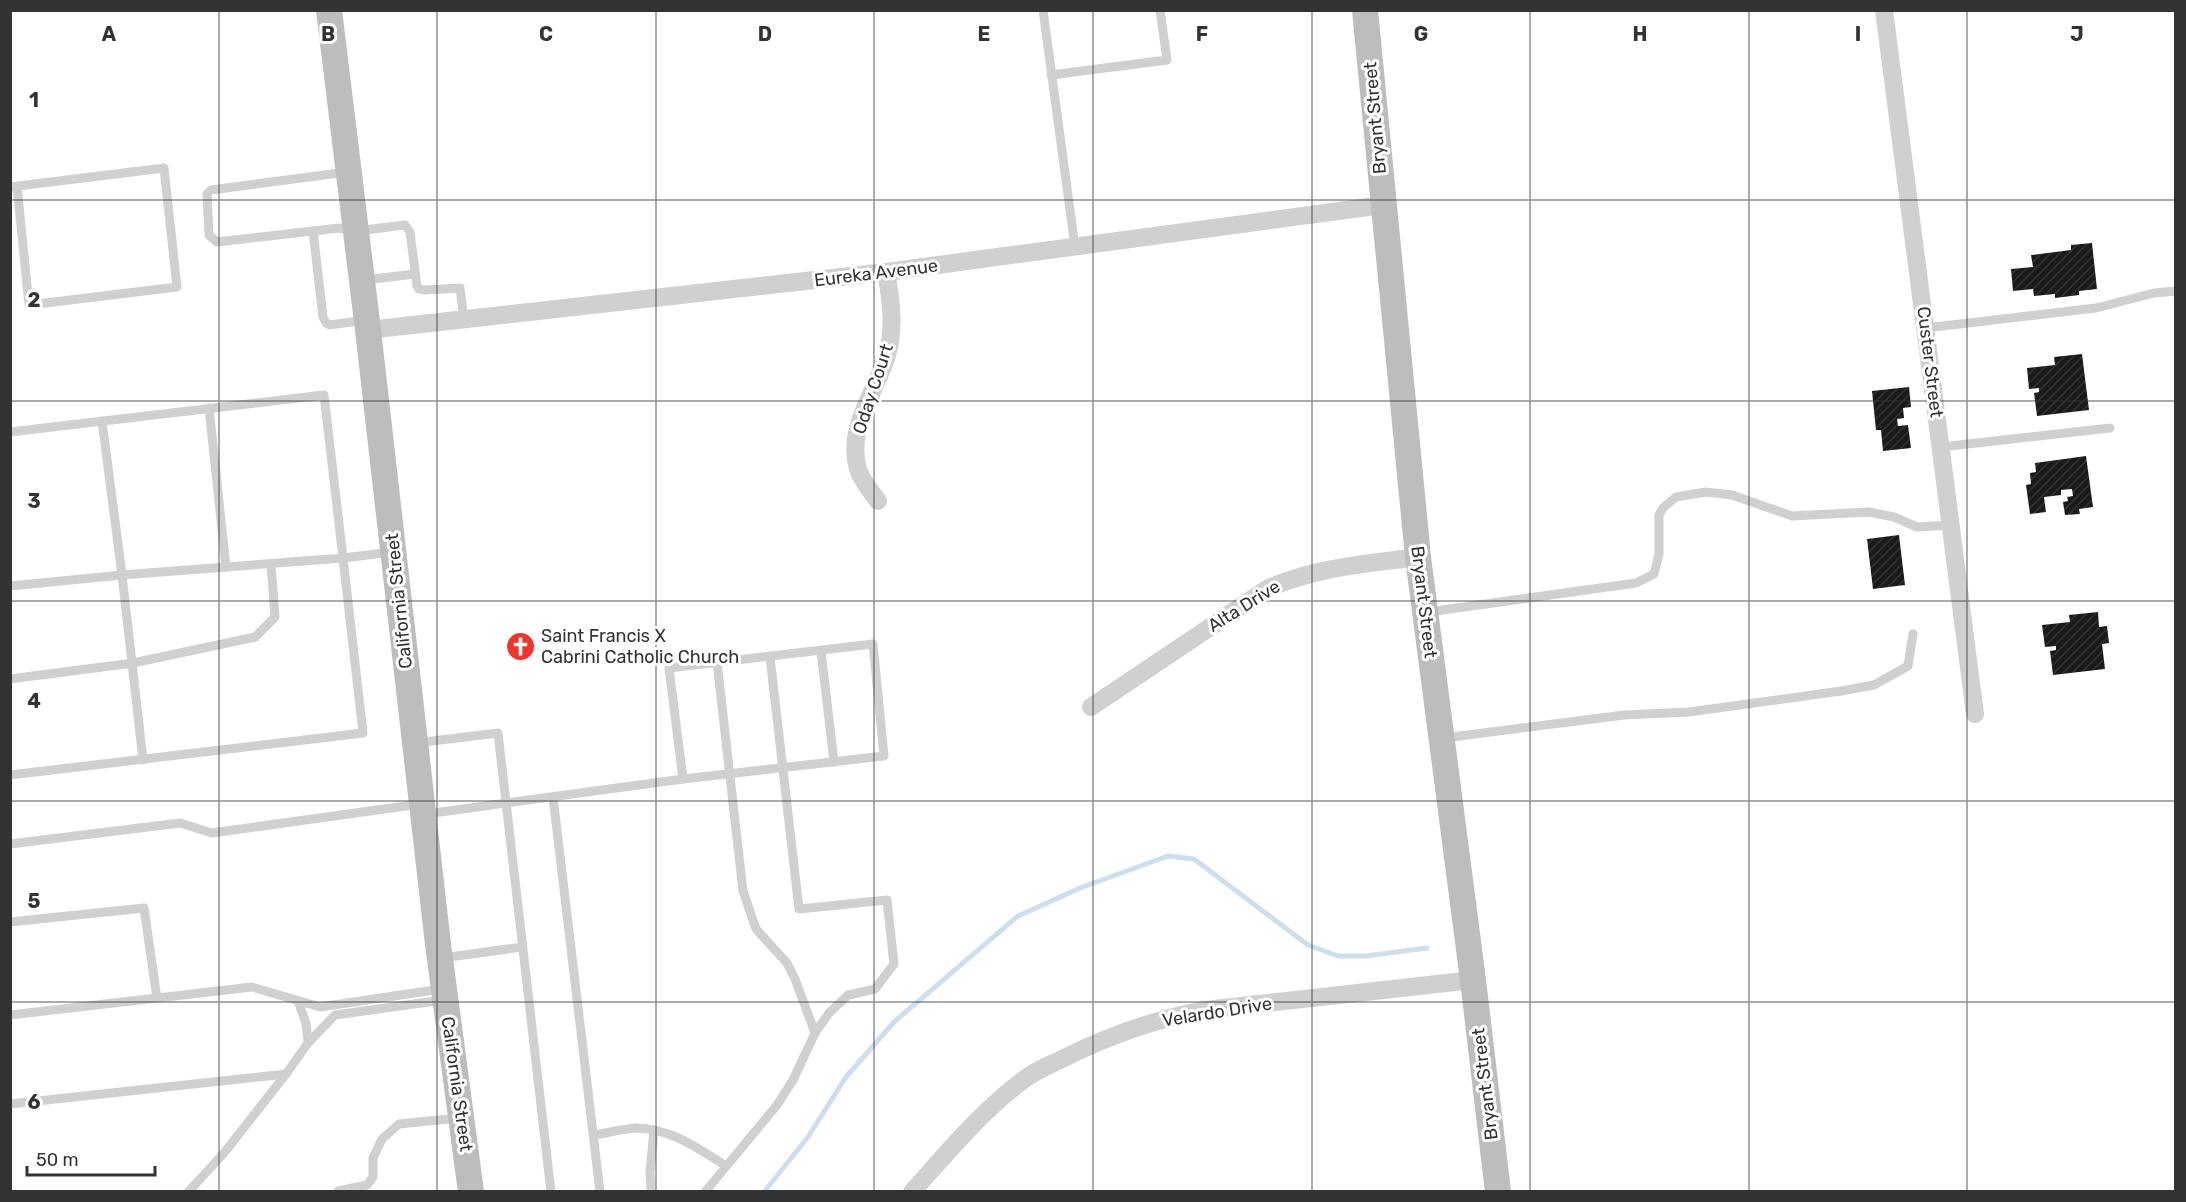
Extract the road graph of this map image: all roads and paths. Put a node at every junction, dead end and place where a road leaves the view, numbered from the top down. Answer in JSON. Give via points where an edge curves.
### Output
{"nodes":[{"id":1,"x":328,"y":10,"type":"edge"},
{"id":2,"x":1043,"y":10,"type":"edge"},
{"id":3,"x":1160,"y":10,"type":"edge"},
{"id":4,"x":1365,"y":10,"type":"edge"},
{"id":5,"x":1884,"y":10,"type":"edge"},
{"id":6,"x":1051,"y":75,"type":"junction"},
{"id":7,"x":349,"y":171,"type":"junction"},
{"id":8,"x":14,"y":186,"type":"edge"},
{"id":9,"x":1383,"y":205,"type":"junction"},
{"id":10,"x":313,"y":231,"type":"junction"},
{"id":11,"x":356,"y":231,"type":"junction"},
{"id":12,"x":1075,"y":247,"type":"junction"},
{"id":13,"x":886,"y":272,"type":"junction"},
{"id":14,"x":415,"y":274,"type":"junction"},
{"id":15,"x":362,"y":280,"type":"junction"},
{"id":16,"x":2175,"y":291,"type":"edge"},
{"id":17,"x":464,"y":320,"type":"junction"},
{"id":18,"x":368,"y":325,"type":"junction"},
{"id":19,"x":1926,"y":328,"type":"junction"},
{"id":20,"x":209,"y":408,"type":"junction"},
{"id":21,"x":102,"y":421,"type":"junction"},
{"id":22,"x":2110,"y":428,"type":"dead end"},
{"id":23,"x":10,"y":432,"type":"edge"},
{"id":24,"x":1941,"y":447,"type":"junction"},
{"id":25,"x":878,"y":501,"type":"dead end"},
{"id":26,"x":1951,"y":525,"type":"junction"},
{"id":27,"x":393,"y":551,"type":"junction"},
{"id":28,"x":1418,"y":557,"type":"junction"},
{"id":29,"x":343,"y":558,"type":"junction"},
{"id":30,"x":271,"y":564,"type":"junction"},
{"id":31,"x":226,"y":567,"type":"junction"},
{"id":32,"x":122,"y":575,"type":"junction"},
{"id":33,"x":10,"y":586,"type":"edge"},
{"id":34,"x":1426,"y":612,"type":"junction"},
{"id":35,"x":1913,"y":634,"type":"dead end"},
{"id":36,"x":821,"y":651,"type":"junction"},
{"id":37,"x":770,"y":657,"type":"junction"},
{"id":38,"x":133,"y":663,"type":"junction"},
{"id":39,"x":717,"y":663,"type":"junction"},
{"id":40,"x":10,"y":680,"type":"edge"},
{"id":41,"x":1091,"y":707,"type":"dead end"},
{"id":42,"x":1975,"y":714,"type":"dead end"},
{"id":43,"x":1442,"y":738,"type":"junction"},
{"id":44,"x":415,"y":743,"type":"junction"},
{"id":45,"x":143,"y":760,"type":"junction"},
{"id":46,"x":834,"y":762,"type":"junction"},
{"id":47,"x":783,"y":767,"type":"junction"},
{"id":48,"x":730,"y":773,"type":"junction"},
{"id":49,"x":10,"y":775,"type":"edge"},
{"id":50,"x":683,"y":779,"type":"junction"},
{"id":51,"x":553,"y":797,"type":"junction"},
{"id":52,"x":506,"y":803,"type":"junction"},
{"id":53,"x":423,"y":809,"type":"junction"},
{"id":54,"x":10,"y":844,"type":"edge"},
{"id":55,"x":10,"y":922,"type":"edge"},
{"id":56,"x":522,"y":947,"type":"junction"},
{"id":57,"x":440,"y":958,"type":"junction"},
{"id":58,"x":1473,"y":980,"type":"junction"},
{"id":59,"x":445,"y":994,"type":"junction"},
{"id":60,"x":157,"y":998,"type":"junction"},
{"id":61,"x":298,"y":1001,"type":"junction"},
{"id":62,"x":10,"y":1015,"type":"edge"},
{"id":63,"x":815,"y":1032,"type":"junction"},
{"id":64,"x":308,"y":1043,"type":"junction"},
{"id":65,"x":286,"y":1074,"type":"junction"},
{"id":66,"x":10,"y":1104,"type":"edge"},
{"id":67,"x":461,"y":1118,"type":"junction"},
{"id":68,"x":654,"y":1130,"type":"junction"},
{"id":69,"x":594,"y":1135,"type":"junction"},
{"id":70,"x":726,"y":1166,"type":"junction"},
{"id":71,"x":188,"y":1191,"type":"edge"},
{"id":72,"x":338,"y":1191,"type":"edge"},
{"id":73,"x":471,"y":1191,"type":"edge"},
{"id":74,"x":551,"y":1191,"type":"edge"},
{"id":75,"x":600,"y":1191,"type":"edge"},
{"id":76,"x":651,"y":1191,"type":"edge"},
{"id":77,"x":705,"y":1191,"type":"edge"},
{"id":78,"x":912,"y":1191,"type":"edge"},
{"id":79,"x":1498,"y":1191,"type":"edge"}],
"edges":[{"from":1,"to":7,"type":"street","name":"California Street"},
{"from":2,"to":6,"type":"lane"},
{"from":3,"to":6,"type":"lane","via":[[1167,60]]},
{"from":4,"to":9,"type":"street","name":"Bryant Street"},
{"from":5,"to":19,"type":"street","name":"Custer Street"},
{"from":6,"to":12,"type":"lane"},
{"from":7,"to":10,"type":"lane","via":[[211,190],[207,194],[210,236],[217,242]]},
{"from":7,"to":11,"type":"street","name":"California Street"},
{"from":8,"to":8,"type":"lane","via":[[164,168],[177,287],[29,304]]},
{"from":9,"to":12,"type":"street","name":"Eureka Avenue"},
{"from":9,"to":28,"type":"street","name":"Bryant Street"},
{"from":10,"to":11,"type":"lane"},
{"from":10,"to":18,"type":"lane","via":[[326,323]]},
{"from":11,"to":14,"type":"lane","via":[[405,225]]},
{"from":11,"to":15,"type":"street","name":"California Street"},
{"from":12,"to":13,"type":"street","name":"Eureka Avenue"},
{"from":13,"to":17,"type":"street","name":"Eureka Avenue"},
{"from":13,"to":25,"type":"street","name":"Oday Court","via":[[892,310],[888,354],[868,399],[856,444],[859,472]]},
{"from":14,"to":15,"type":"lane"},
{"from":14,"to":17,"type":"lane","via":[[419,289],[460,288]]},
{"from":15,"to":18,"type":"street","name":"California Street"},
{"from":16,"to":19,"type":"lane","via":[[2096,308]]},
{"from":17,"to":18,"type":"street","name":"Eureka Avenue"},
{"from":18,"to":27,"type":"street","name":"California Street"},
{"from":19,"to":24,"type":"street","name":"Custer Street"},
{"from":20,"to":21,"type":"lane"},
{"from":20,"to":29,"type":"lane","via":[[324,395]]},
{"from":20,"to":31,"type":"lane"},
{"from":21,"to":23,"type":"lane"},
{"from":21,"to":32,"type":"lane"},
{"from":22,"to":24,"type":"lane"},
{"from":24,"to":26,"type":"street","name":"Custer Street"},
{"from":26,"to":34,"type":"lane","via":[[1917,527],[1869,512],[1792,516],[1732,495],[1706,492],[1676,498],[1664,508],[1659,515],[1659,554],[1654,574],[1636,583]]},
{"from":26,"to":42,"type":"street","name":"Custer Street"},
{"from":27,"to":29,"type":"lane"},
{"from":27,"to":44,"type":"street","name":"California Street"},
{"from":28,"to":34,"type":"street","name":"Bryant Street"},
{"from":28,"to":41,"type":"street","name":"Alta Drive","via":[[1318,570],[1275,585]]},
{"from":29,"to":30,"type":"lane"},
{"from":29,"to":45,"type":"lane","via":[[363,734]]},
{"from":30,"to":31,"type":"lane"},
{"from":30,"to":38,"type":"lane","via":[[275,616],[255,637]]},
{"from":31,"to":32,"type":"lane"},
{"from":32,"to":33,"type":"lane"},
{"from":32,"to":38,"type":"lane"},
{"from":34,"to":43,"type":"street","name":"Bryant Street"},
{"from":35,"to":43,"type":"lane","via":[[1908,666],[1874,685],[1689,712]]},
{"from":36,"to":37,"type":"lane"},
{"from":36,"to":46,"type":"lane"},
{"from":36,"to":46,"type":"lane","via":[[873,644],[884,756]]},
{"from":37,"to":39,"type":"lane"},
{"from":37,"to":47,"type":"lane"},
{"from":38,"to":40,"type":"lane"},
{"from":38,"to":45,"type":"lane"},
{"from":39,"to":48,"type":"lane"},
{"from":39,"to":50,"type":"lane","via":[[669,668]]},
{"from":43,"to":58,"type":"street","name":"Bryant Street"},
{"from":44,"to":52,"type":"lane","via":[[498,733]]},
{"from":44,"to":53,"type":"street","name":"California Street"},
{"from":45,"to":49,"type":"lane"},
{"from":46,"to":47,"type":"lane"},
{"from":47,"to":48,"type":"lane"},
{"from":47,"to":63,"type":"lane","via":[[799,909],[887,900],[894,964],[875,989],[848,996]]},
{"from":48,"to":50,"type":"lane"},
{"from":48,"to":63,"type":"lane","via":[[747,908],[756,929],[787,963]]},
{"from":50,"to":51,"type":"lane"},
{"from":51,"to":52,"type":"lane"},
{"from":51,"to":69,"type":"lane"},
{"from":52,"to":53,"type":"lane"},
{"from":52,"to":56,"type":"lane"},
{"from":53,"to":54,"type":"lane","via":[[212,832],[180,823]]},
{"from":53,"to":57,"type":"street","name":"California Street"},
{"from":55,"to":60,"type":"lane","via":[[144,908]]},
{"from":56,"to":57,"type":"lane"},
{"from":56,"to":74,"type":"lane"},
{"from":57,"to":59,"type":"street","name":"California Street"},
{"from":58,"to":78,"type":"street","name":"Velardo Drive","via":[[1205,1010],[1171,1016],[1106,1038],[1028,1077],[980,1118]]},
{"from":58,"to":79,"type":"street","name":"Bryant Street"},
{"from":59,"to":61,"type":"lane","via":[[320,1007]]},
{"from":59,"to":64,"type":"lane","via":[[335,1015]]},
{"from":59,"to":67,"type":"street","name":"California Street"},
{"from":60,"to":61,"type":"lane","via":[[252,987]]},
{"from":60,"to":62,"type":"lane"},
{"from":61,"to":64,"type":"lane"},
{"from":63,"to":70,"type":"lane","via":[[777,1105]]},
{"from":64,"to":65,"type":"lane"},
{"from":65,"to":66,"type":"lane"},
{"from":65,"to":71,"type":"lane","via":[[224,1153]]},
{"from":67,"to":72,"type":"lane","via":[[399,1124],[382,1139],[373,1158],[373,1177],[367,1185]]},
{"from":67,"to":73,"type":"street","name":"California Street"},
{"from":68,"to":69,"type":"lane","via":[[635,1128]]},
{"from":68,"to":70,"type":"lane","via":[[682,1140]]},
{"from":68,"to":76,"type":"lane"},
{"from":69,"to":75,"type":"lane"},
{"from":70,"to":77,"type":"lane"}]}
